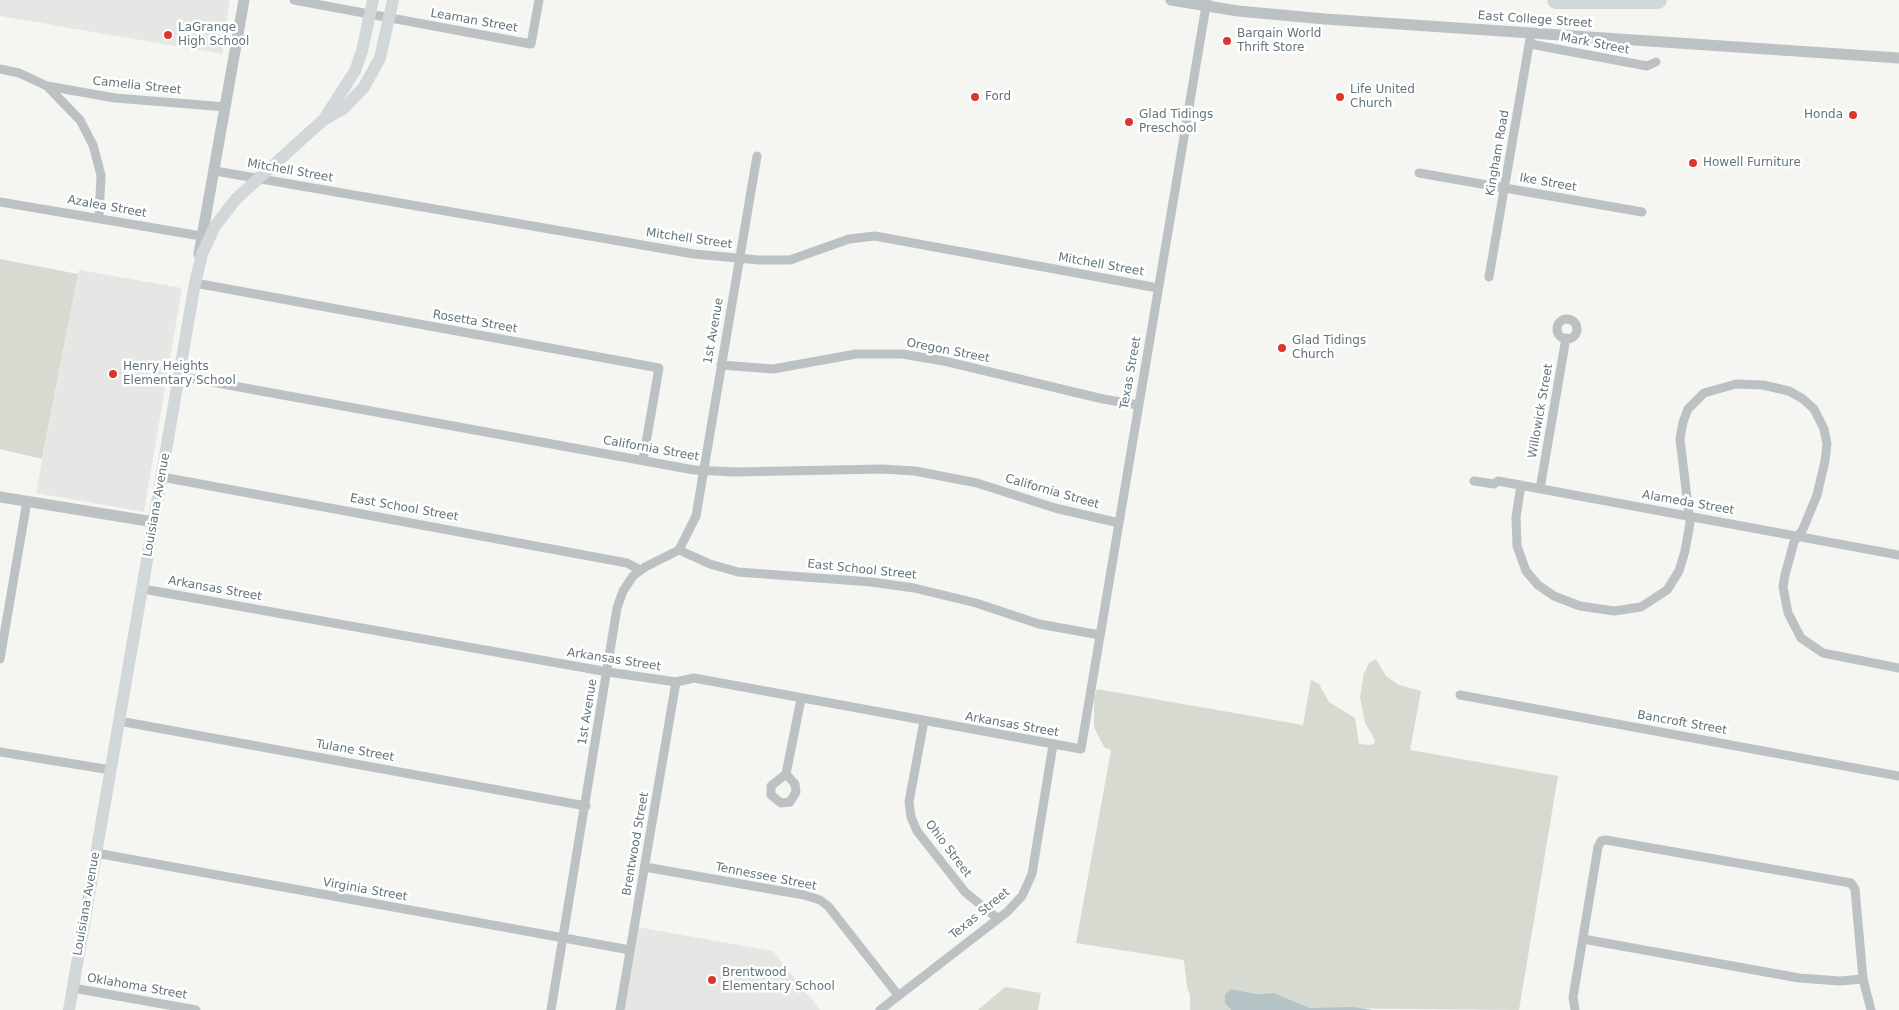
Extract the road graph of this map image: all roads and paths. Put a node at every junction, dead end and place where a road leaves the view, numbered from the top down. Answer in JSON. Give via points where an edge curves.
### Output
{"nodes":[{"id":1,"x":244,"y":0,"type":"edge"},
{"id":2,"x":294,"y":0,"type":"edge"},
{"id":3,"x":373,"y":0,"type":"edge"},
{"id":4,"x":393,"y":0,"type":"edge"},
{"id":5,"x":539,"y":0,"type":"edge"},
{"id":6,"x":1171,"y":0,"type":"edge"},
{"id":7,"x":1556,"y":0,"type":"edge"},
{"id":8,"x":1658,"y":0,"type":"edge"},
{"id":9,"x":1206,"y":3,"type":"edge"},
{"id":10,"x":370,"y":14,"type":"junction"},
{"id":11,"x":389,"y":18,"type":"junction"},
{"id":12,"x":1530,"y":38,"type":"junction"},
{"id":13,"x":1899,"y":58,"type":"edge"},
{"id":14,"x":1656,"y":62,"type":"dead end"},
{"id":15,"x":0,"y":69,"type":"edge"},
{"id":16,"x":47,"y":86,"type":"junction"},
{"id":17,"x":226,"y":107,"type":"junction"},
{"id":18,"x":322,"y":121,"type":"junction"},
{"id":19,"x":756,"y":156,"type":"dead end"},
{"id":20,"x":214,"y":171,"type":"junction"},
{"id":21,"x":1419,"y":173,"type":"dead end"},
{"id":22,"x":258,"y":178,"type":"junction"},
{"id":23,"x":1505,"y":188,"type":"junction"},
{"id":24,"x":0,"y":202,"type":"edge"},
{"id":25,"x":1642,"y":212,"type":"dead end"},
{"id":26,"x":99,"y":218,"type":"junction"},
{"id":27,"x":206,"y":237,"type":"junction"},
{"id":28,"x":739,"y":259,"type":"junction"},
{"id":29,"x":1489,"y":277,"type":"dead end"},
{"id":30,"x":195,"y":283,"type":"junction"},
{"id":31,"x":1158,"y":288,"type":"junction"},
{"id":32,"x":1566,"y":338,"type":"dead end"},
{"id":33,"x":721,"y":365,"type":"junction"},
{"id":34,"x":179,"y":376,"type":"junction"},
{"id":35,"x":1138,"y":405,"type":"junction"},
{"id":36,"x":643,"y":460,"type":"junction"},
{"id":37,"x":703,"y":471,"type":"junction"},
{"id":38,"x":162,"y":477,"type":"junction"},
{"id":39,"x":1474,"y":481,"type":"dead end"},
{"id":40,"x":1521,"y":485,"type":"junction"},
{"id":41,"x":1540,"y":489,"type":"junction"},
{"id":42,"x":0,"y":497,"type":"edge"},
{"id":43,"x":27,"y":501,"type":"junction"},
{"id":44,"x":1689,"y":516,"type":"junction"},
{"id":45,"x":154,"y":522,"type":"junction"},
{"id":46,"x":1119,"y":523,"type":"junction"},
{"id":47,"x":1798,"y":536,"type":"junction"},
{"id":48,"x":679,"y":550,"type":"junction"},
{"id":49,"x":1899,"y":555,"type":"edge"},
{"id":50,"x":640,"y":570,"type":"junction"},
{"id":51,"x":142,"y":589,"type":"junction"},
{"id":52,"x":1100,"y":635,"type":"junction"},
{"id":53,"x":0,"y":660,"type":"edge"},
{"id":54,"x":1899,"y":668,"type":"edge"},
{"id":55,"x":608,"y":672,"type":"junction"},
{"id":56,"x":676,"y":682,"type":"junction"},
{"id":57,"x":1460,"y":695,"type":"dead end"},
{"id":58,"x":801,"y":699,"type":"junction"},
{"id":59,"x":119,"y":721,"type":"junction"},
{"id":60,"x":924,"y":721,"type":"junction"},
{"id":61,"x":1053,"y":745,"type":"junction"},
{"id":62,"x":1081,"y":749,"type":"joint"},
{"id":63,"x":0,"y":752,"type":"edge"},
{"id":64,"x":110,"y":770,"type":"junction"},
{"id":65,"x":786,"y":774,"type":"dead end"},
{"id":66,"x":1899,"y":776,"type":"edge"},
{"id":67,"x":586,"y":806,"type":"junction"},
{"id":68,"x":96,"y":853,"type":"junction"},
{"id":69,"x":645,"y":867,"type":"junction"},
{"id":70,"x":997,"y":918,"type":"junction"},
{"id":71,"x":564,"y":938,"type":"junction"},
{"id":72,"x":1583,"y":939,"type":"junction"},
{"id":73,"x":630,"y":950,"type":"junction"},
{"id":74,"x":1863,"y":979,"type":"junction"},
{"id":75,"x":73,"y":988,"type":"junction"},
{"id":76,"x":898,"y":995,"type":"junction"},
{"id":77,"x":69,"y":1010,"type":"edge"},
{"id":78,"x":196,"y":1010,"type":"edge"},
{"id":79,"x":551,"y":1010,"type":"edge"},
{"id":80,"x":620,"y":1010,"type":"edge"},
{"id":81,"x":880,"y":1010,"type":"edge"},
{"id":82,"x":1575,"y":1010,"type":"edge"},
{"id":83,"x":1871,"y":1010,"type":"edge"}],
"edges":[{"from":1,"to":17,"type":"street"},
{"from":2,"to":10,"type":"street","name":"Leaman Street"},
{"from":3,"to":10,"type":"main road"},
{"from":4,"to":11,"type":"main road"},
{"from":5,"to":11,"type":"street","name":"Leaman Street","via":[[531,44]]},
{"from":6,"to":9,"type":"street","name":"East College Street"},
{"from":7,"to":8,"type":"highway"},
{"from":9,"to":12,"type":"street","name":"East College Street","via":[[1325,20]]},
{"from":9,"to":31,"type":"street","name":"Texas Street"},
{"from":10,"to":11,"type":"street","name":"Leaman Street"},
{"from":10,"to":18,"type":"main road","via":[[354,71]]},
{"from":11,"to":18,"type":"main road","via":[[380,58],[364,87],[344,108]]},
{"from":12,"to":13,"type":"street","name":"East College Street"},
{"from":12,"to":14,"type":"street","name":"Mark Street","via":[[1647,66]]},
{"from":12,"to":23,"type":"street","name":"Kingham Road"},
{"from":15,"to":16,"type":"street","via":[[19,73]]},
{"from":16,"to":17,"type":"street","name":"Camelia Street","via":[[114,98]]},
{"from":16,"to":26,"type":"street","via":[[80,120],[94,145],[101,175]]},
{"from":17,"to":20,"type":"street"},
{"from":18,"to":22,"type":"main road","name":"Louisiana Avenue"},
{"from":19,"to":28,"type":"street","name":"1st Avenue"},
{"from":20,"to":22,"type":"street","name":"Mitchell Street"},
{"from":20,"to":27,"type":"street"},
{"from":21,"to":23,"type":"street","name":"Ike Street"},
{"from":22,"to":27,"type":"main road","name":"Louisiana Avenue"},
{"from":22,"to":28,"type":"street","name":"Mitchell Street","via":[[682,253]]},
{"from":23,"to":25,"type":"street","name":"Ike Street"},
{"from":23,"to":29,"type":"street","name":"Kingham Road"},
{"from":24,"to":26,"type":"street","name":"Azalea Street"},
{"from":26,"to":27,"type":"street","name":"Azalea Street"},
{"from":27,"to":30,"type":"main road","name":"Louisiana Avenue"},
{"from":28,"to":31,"type":"street","name":"Mitchell Street","via":[[790,260],[849,238],[875,236]]},
{"from":28,"to":33,"type":"street","name":"1st Avenue"},
{"from":30,"to":34,"type":"main road","name":"Louisiana Avenue"},
{"from":30,"to":36,"type":"street","name":"Rosetta Street","via":[[659,368]]},
{"from":31,"to":35,"type":"street","name":"Texas Street"},
{"from":32,"to":41,"type":"street","name":"Willowick Street"},
{"from":33,"to":35,"type":"street","name":"Oregon Street","via":[[772,369],[856,354],[902,354]]},
{"from":33,"to":37,"type":"street","name":"1st Avenue"},
{"from":34,"to":36,"type":"street","name":"California Street"},
{"from":34,"to":38,"type":"main road","name":"Louisiana Avenue"},
{"from":35,"to":46,"type":"street","name":"Texas Street"},
{"from":36,"to":37,"type":"street","name":"California Street"},
{"from":37,"to":46,"type":"street","name":"California Street","via":[[915,471],[977,483],[1056,508]]},
{"from":37,"to":48,"type":"street","name":"1st Avenue","via":[[695,519]]},
{"from":38,"to":45,"type":"main road","name":"Louisiana Avenue"},
{"from":38,"to":50,"type":"street","name":"East School Street","via":[[627,563]]},
{"from":39,"to":40,"type":"street","name":"Alameda Street"},
{"from":40,"to":41,"type":"street","name":"Alameda Street"},
{"from":40,"to":44,"type":"street","via":[[1516,532],[1519,555],[1526,571],[1547,592],[1594,609],[1622,611],[1641,607],[1667,590],[1683,561]]},
{"from":41,"to":44,"type":"street","name":"Alameda Street"},
{"from":42,"to":43,"type":"street"},
{"from":43,"to":45,"type":"street"},
{"from":43,"to":53,"type":"street"},
{"from":44,"to":47,"type":"street","name":"Alameda Street"},
{"from":44,"to":47,"type":"street","via":[[1680,439],[1688,409],[1700,396],[1720,387],[1752,383],[1772,386],[1790,391],[1809,404],[1826,436],[1820,486]]},
{"from":45,"to":51,"type":"main road","name":"Louisiana Avenue"},
{"from":46,"to":52,"type":"street","name":"Texas Street"},
{"from":47,"to":49,"type":"street","name":"Alameda Street"},
{"from":47,"to":54,"type":"street","via":[[1783,587],[1788,613],[1801,638],[1829,655]]},
{"from":48,"to":50,"type":"street","name":"1st Avenue"},
{"from":48,"to":52,"type":"street","name":"East School Street","via":[[738,572],[914,588],[1039,624]]},
{"from":50,"to":55,"type":"street","name":"1st Avenue","via":[[627,584],[619,600]]},
{"from":51,"to":55,"type":"street","name":"Arkansas Street"},
{"from":51,"to":59,"type":"main road","name":"Louisiana Avenue"},
{"from":52,"to":62,"type":"street","name":"Texas Street"},
{"from":55,"to":56,"type":"street","name":"Arkansas Street"},
{"from":55,"to":67,"type":"street","name":"1st Avenue"},
{"from":56,"to":58,"type":"street","name":"Arkansas Street","via":[[694,678]]},
{"from":56,"to":69,"type":"street","name":"Brentwood Street"},
{"from":57,"to":66,"type":"street","name":"Bancroft Street"},
{"from":58,"to":60,"type":"street","name":"Arkansas Street"},
{"from":58,"to":65,"type":"street"},
{"from":59,"to":64,"type":"main road","name":"Louisiana Avenue"},
{"from":59,"to":67,"type":"street","name":"Tulane Street"},
{"from":60,"to":61,"type":"street","name":"Arkansas Street"},
{"from":60,"to":70,"type":"street","name":"Ohio Street","via":[[908,802],[911,817],[917,831],[965,892]]},
{"from":61,"to":62,"type":"street","name":"Arkansas Street"},
{"from":61,"to":70,"type":"street","name":"Texas Street","via":[[1028,885],[1015,904]]},
{"from":63,"to":64,"type":"street"},
{"from":64,"to":68,"type":"main road","name":"Louisiana Avenue"},
{"from":67,"to":71,"type":"street","name":"1st Avenue"},
{"from":68,"to":71,"type":"street","name":"Virginia Street"},
{"from":68,"to":75,"type":"main road","name":"Louisiana Avenue"},
{"from":69,"to":73,"type":"street","name":"Brentwood Street"},
{"from":69,"to":76,"type":"street","name":"Tennessee Street","via":[[820,900]]},
{"from":70,"to":76,"type":"street","name":"Texas Street"},
{"from":71,"to":73,"type":"street","name":"Virginia Street"},
{"from":71,"to":79,"type":"street","name":"1st Avenue"},
{"from":72,"to":74,"type":"street","via":[[1799,978]]},
{"from":72,"to":74,"type":"street","via":[[1601,841],[1609,840],[1851,883],[1855,889]]},
{"from":72,"to":82,"type":"street","via":[[1573,997]]},
{"from":73,"to":80,"type":"street","name":"Brentwood Street"},
{"from":74,"to":83,"type":"street"},
{"from":75,"to":77,"type":"main road","name":"Louisiana Avenue"},
{"from":75,"to":78,"type":"street","name":"Oklahoma Street"},
{"from":76,"to":81,"type":"street","name":"Texas Street"}]}
